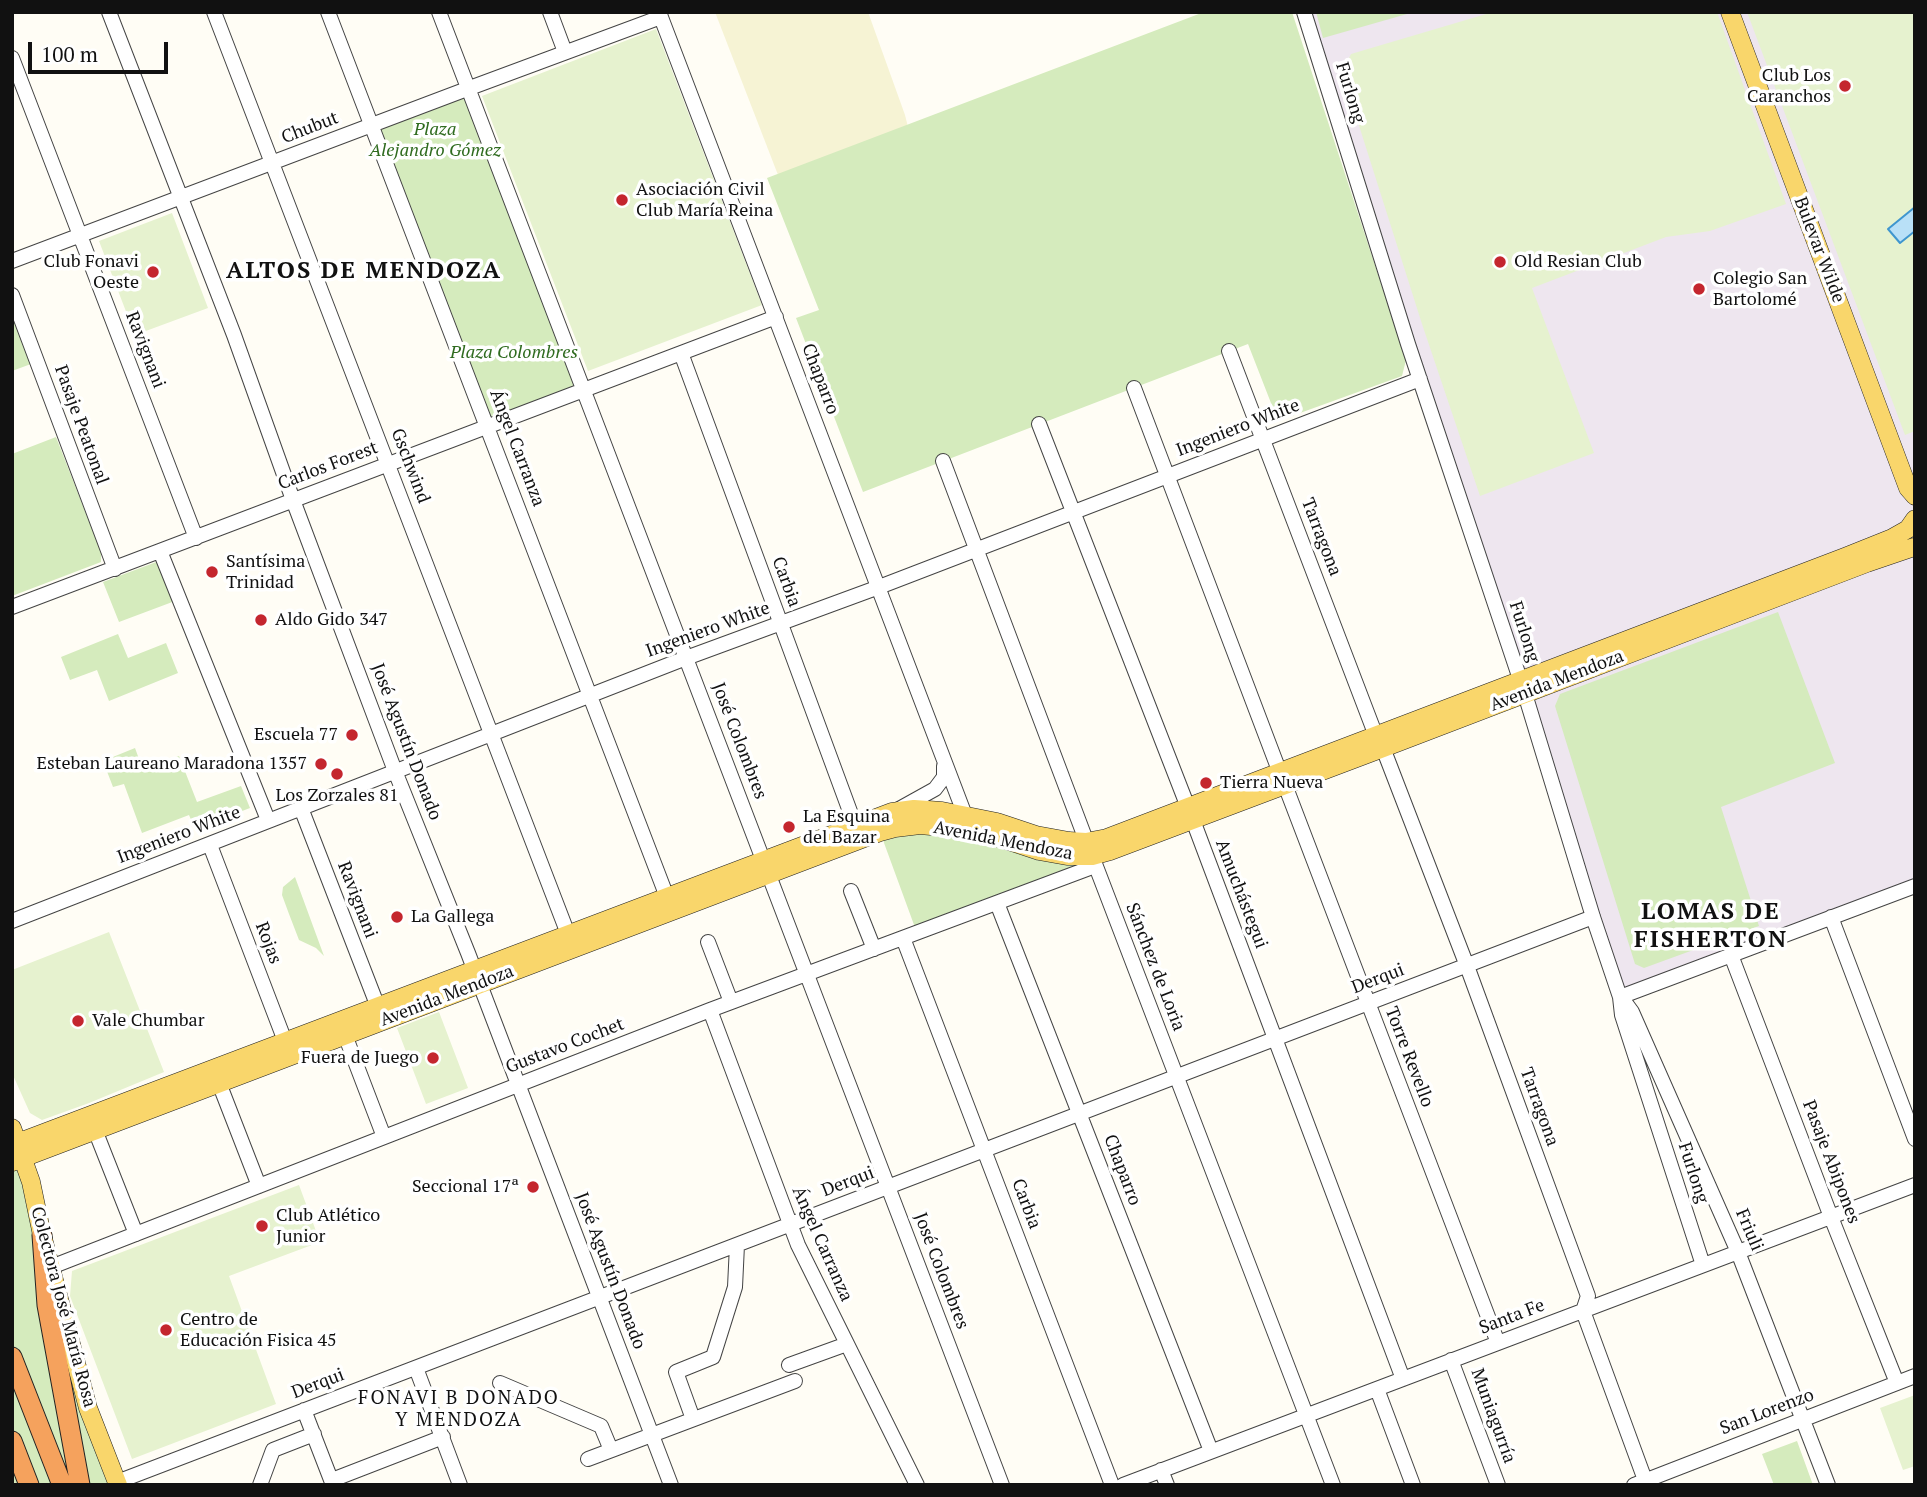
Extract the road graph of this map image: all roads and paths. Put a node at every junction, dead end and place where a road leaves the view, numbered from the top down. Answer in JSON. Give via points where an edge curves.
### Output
{"nodes":[{"id":1,"x":108,"y":12,"type":"edge"},
{"id":2,"x":214,"y":12,"type":"edge"},
{"id":3,"x":328,"y":12,"type":"edge"},
{"id":4,"x":439,"y":12,"type":"edge"},
{"id":5,"x":550,"y":12,"type":"edge"},
{"id":6,"x":1304,"y":12,"type":"edge"},
{"id":7,"x":1730,"y":12,"type":"edge"},
{"id":8,"x":660,"y":15,"type":"edge"},
{"id":9,"x":565,"y":52,"type":"junction"},
{"id":10,"x":12,"y":58,"type":"edge"},
{"id":11,"x":467,"y":89,"type":"junction"},
{"id":12,"x":372,"y":125,"type":"junction"},
{"id":13,"x":271,"y":163,"type":"junction"},
{"id":14,"x":180,"y":197,"type":"junction"},
{"id":15,"x":80,"y":235,"type":"junction"},
{"id":16,"x":12,"y":261,"type":"edge"},
{"id":17,"x":12,"y":295,"type":"edge"},
{"id":18,"x":776,"y":317,"type":"junction"},
{"id":19,"x":1229,"y":351,"type":"dead end"},
{"id":20,"x":681,"y":353,"type":"junction"},
{"id":21,"x":1420,"y":379,"type":"junction"},
{"id":22,"x":1134,"y":388,"type":"dead end"},
{"id":23,"x":584,"y":390,"type":"junction"},
{"id":24,"x":1039,"y":424,"type":"dead end"},
{"id":25,"x":488,"y":426,"type":"junction"},
{"id":26,"x":1263,"y":439,"type":"junction"},
{"id":27,"x":943,"y":461,"type":"dead end"},
{"id":28,"x":388,"y":464,"type":"junction"},
{"id":29,"x":1167,"y":476,"type":"junction"},
{"id":30,"x":1911,"y":492,"type":"edge"},
{"id":31,"x":293,"y":500,"type":"junction"},
{"id":32,"x":1073,"y":512,"type":"junction"},
{"id":33,"x":1911,"y":525,"type":"edge"},
{"id":34,"x":196,"y":538,"type":"junction"},
{"id":35,"x":1914,"y":547,"type":"edge"},
{"id":36,"x":976,"y":549,"type":"junction"},
{"id":37,"x":160,"y":551,"type":"junction"},
{"id":38,"x":115,"y":569,"type":"junction"},
{"id":39,"x":878,"y":587,"type":"junction"},
{"id":40,"x":12,"y":607,"type":"edge"},
{"id":41,"x":781,"y":624,"type":"junction"},
{"id":42,"x":685,"y":658,"type":"junction"},
{"id":43,"x":1523,"y":687,"type":"junction"},
{"id":44,"x":590,"y":696,"type":"junction"},
{"id":45,"x":492,"y":734,"type":"junction"},
{"id":46,"x":1380,"y":742,"type":"junction"},
{"id":47,"x":944,"y":761,"type":"junction"},
{"id":48,"x":395,"y":771,"type":"junction"},
{"id":49,"x":1283,"y":779,"type":"junction"},
{"id":50,"x":301,"y":808,"type":"junction"},
{"id":51,"x":892,"y":812,"type":"junction"},
{"id":52,"x":1190,"y":814,"type":"junction"},
{"id":53,"x":268,"y":820,"type":"junction"},
{"id":54,"x":968,"y":823,"type":"junction"},
{"id":55,"x":855,"y":825,"type":"junction"},
{"id":56,"x":210,"y":845,"type":"junction"},
{"id":57,"x":1091,"y":855,"type":"junction"},
{"id":58,"x":766,"y":867,"type":"junction"},
{"id":59,"x":1915,"y":886,"type":"edge"},
{"id":60,"x":851,"y":891,"type":"dead end"},
{"id":61,"x":667,"y":897,"type":"junction"},
{"id":62,"x":997,"y":903,"type":"junction"},
{"id":63,"x":1593,"y":917,"type":"junction"},
{"id":64,"x":1831,"y":917,"type":"junction"},
{"id":65,"x":12,"y":921,"type":"edge"},
{"id":66,"x":568,"y":934,"type":"junction"},
{"id":67,"x":903,"y":938,"type":"junction"},
{"id":68,"x":708,"y":942,"type":"dead end"},
{"id":69,"x":874,"y":949,"type":"junction"},
{"id":70,"x":1731,"y":955,"type":"junction"},
{"id":71,"x":1467,"y":966,"type":"junction"},
{"id":72,"x":807,"y":974,"type":"junction"},
{"id":73,"x":477,"y":977,"type":"junction"},
{"id":74,"x":1620,"y":997,"type":"junction"},
{"id":75,"x":731,"y":1002,"type":"junction"},
{"id":76,"x":1368,"y":1004,"type":"junction"},
{"id":77,"x":378,"y":1007,"type":"junction"},
{"id":78,"x":710,"y":1010,"type":"junction"},
{"id":79,"x":345,"y":1035,"type":"junction"},
{"id":80,"x":1275,"y":1039,"type":"junction"},
{"id":81,"x":288,"y":1049,"type":"junction"},
{"id":82,"x":1176,"y":1077,"type":"junction"},
{"id":83,"x":219,"y":1083,"type":"junction"},
{"id":84,"x":192,"y":1085,"type":"junction"},
{"id":85,"x":518,"y":1085,"type":"junction"},
{"id":86,"x":1080,"y":1114,"type":"junction"},
{"id":87,"x":94,"y":1130,"type":"junction"},
{"id":88,"x":384,"y":1137,"type":"junction"},
{"id":89,"x":1915,"y":1139,"type":"edge"},
{"id":90,"x":16,"y":1147,"type":"edge"},
{"id":91,"x":985,"y":1150,"type":"junction"},
{"id":92,"x":1915,"y":1185,"type":"edge"},
{"id":93,"x":259,"y":1186,"type":"junction"},
{"id":94,"x":888,"y":1187,"type":"junction"},
{"id":95,"x":1831,"y":1217,"type":"junction"},
{"id":96,"x":790,"y":1225,"type":"junction"},
{"id":97,"x":136,"y":1234,"type":"junction"},
{"id":98,"x":42,"y":1235,"type":"junction"},
{"id":99,"x":737,"y":1245,"type":"junction"},
{"id":100,"x":1738,"y":1252,"type":"junction"},
{"id":101,"x":1703,"y":1265,"type":"junction"},
{"id":102,"x":51,"y":1267,"type":"junction"},
{"id":103,"x":599,"y":1298,"type":"junction"},
{"id":104,"x":1583,"y":1311,"type":"junction"},
{"id":105,"x":1498,"y":1343,"type":"junction"},
{"id":106,"x":847,"y":1344,"type":"junction"},
{"id":107,"x":12,"y":1357,"type":"edge"},
{"id":108,"x":1451,"y":1360,"type":"junction"},
{"id":109,"x":789,"y":1365,"type":"dead end"},
{"id":110,"x":416,"y":1368,"type":"junction"},
{"id":111,"x":1915,"y":1376,"type":"edge"},
{"id":112,"x":1403,"y":1379,"type":"junction"},
{"id":113,"x":795,"y":1381,"type":"dead end"},
{"id":114,"x":500,"y":1383,"type":"dead end"},
{"id":115,"x":1898,"y":1383,"type":"junction"},
{"id":116,"x":1377,"y":1389,"type":"junction"},
{"id":117,"x":304,"y":1410,"type":"junction"},
{"id":118,"x":1306,"y":1415,"type":"junction"},
{"id":119,"x":693,"y":1419,"type":"junction"},
{"id":120,"x":1802,"y":1420,"type":"junction"},
{"id":121,"x":314,"y":1434,"type":"junction"},
{"id":122,"x":652,"y":1434,"type":"junction"},
{"id":123,"x":443,"y":1437,"type":"junction"},
{"id":124,"x":12,"y":1441,"type":"edge"},
{"id":125,"x":611,"y":1450,"type":"junction"},
{"id":126,"x":1212,"y":1451,"type":"junction"},
{"id":127,"x":588,"y":1459,"type":"dead end"},
{"id":128,"x":1161,"y":1470,"type":"junction"},
{"id":129,"x":1663,"y":1479,"type":"edge"},
{"id":130,"x":117,"y":1483,"type":"edge"},
{"id":131,"x":333,"y":1483,"type":"edge"},
{"id":132,"x":1639,"y":1483,"type":"edge"},
{"id":133,"x":29,"y":1485,"type":"edge"},
{"id":134,"x":62,"y":1485,"type":"edge"},
{"id":135,"x":80,"y":1485,"type":"edge"},
{"id":136,"x":260,"y":1485,"type":"edge"},
{"id":137,"x":460,"y":1485,"type":"edge"},
{"id":138,"x":671,"y":1485,"type":"edge"},
{"id":139,"x":917,"y":1485,"type":"edge"},
{"id":140,"x":1002,"y":1485,"type":"edge"},
{"id":141,"x":1112,"y":1485,"type":"edge"},
{"id":142,"x":1123,"y":1485,"type":"edge"},
{"id":143,"x":1167,"y":1485,"type":"edge"},
{"id":144,"x":1333,"y":1485,"type":"edge"},
{"id":145,"x":1413,"y":1485,"type":"edge"},
{"id":146,"x":1498,"y":1485,"type":"edge"},
{"id":147,"x":1828,"y":1485,"type":"edge"}],
"edges":[{"from":1,"to":14,"type":"street","name":"José Agustín Donado"},
{"from":2,"to":13,"type":"street","name":"Gschwind"},
{"from":3,"to":12,"type":"street","name":"Ángel Carranza"},
{"from":4,"to":11,"type":"street","name":"José Colombres"},
{"from":5,"to":9,"type":"street"},
{"from":6,"to":21,"type":"street","name":"Furlong"},
{"from":7,"to":30,"type":"main road","name":"Bulevar Wilde"},
{"from":8,"to":9,"type":"street","name":"Chubut"},
{"from":8,"to":18,"type":"street","name":"Chaparro"},
{"from":9,"to":11,"type":"street","name":"Chubut"},
{"from":10,"to":15,"type":"street","name":"Ravignani"},
{"from":11,"to":12,"type":"street","name":"Chubut"},
{"from":11,"to":23,"type":"street","name":"José Colombres"},
{"from":12,"to":13,"type":"street","name":"Chubut"},
{"from":12,"to":25,"type":"street","name":"Ángel Carranza"},
{"from":13,"to":14,"type":"street","name":"Chubut"},
{"from":13,"to":28,"type":"street","name":"Gschwind"},
{"from":14,"to":15,"type":"street","name":"Chubut"},
{"from":14,"to":31,"type":"street","name":"José Agustín Donado"},
{"from":15,"to":16,"type":"street","name":"Chubut"},
{"from":15,"to":34,"type":"street","name":"Ravignani"},
{"from":17,"to":38,"type":"street","name":"Pasaje Peatonal"},
{"from":18,"to":20,"type":"street","name":"Carlos Forest"},
{"from":18,"to":39,"type":"street","name":"Chaparro"},
{"from":19,"to":26,"type":"street","name":"Tarragona"},
{"from":20,"to":23,"type":"street","name":"Carlos Forest"},
{"from":20,"to":41,"type":"street","name":"Carbia"},
{"from":21,"to":26,"type":"street","name":"Ingeniero White"},
{"from":21,"to":43,"type":"street","name":"Furlong"},
{"from":22,"to":29,"type":"street","name":"Torre Revello"},
{"from":23,"to":25,"type":"street","name":"Carlos Forest"},
{"from":23,"to":42,"type":"street","name":"José Colombres"},
{"from":24,"to":32,"type":"street","name":"Amuchástegui"},
{"from":25,"to":28,"type":"street","name":"Carlos Forest"},
{"from":25,"to":44,"type":"street","name":"Ángel Carranza"},
{"from":26,"to":29,"type":"street","name":"Ingeniero White"},
{"from":26,"to":46,"type":"street","name":"Tarragona"},
{"from":27,"to":36,"type":"street","name":"Sánchez de Loria"},
{"from":28,"to":31,"type":"street","name":"Carlos Forest"},
{"from":28,"to":45,"type":"street","name":"Gschwind"},
{"from":29,"to":32,"type":"street","name":"Ingeniero White"},
{"from":29,"to":49,"type":"street","name":"Torre Revello"},
{"from":30,"to":33,"type":"main road","name":"Bulevar Wilde"},
{"from":31,"to":34,"type":"street","name":"Carlos Forest"},
{"from":31,"to":48,"type":"street","name":"José Agustín Donado"},
{"from":32,"to":36,"type":"street","name":"Ingeniero White"},
{"from":32,"to":52,"type":"street","name":"Amuchástegui"},
{"from":33,"to":35,"type":"main road","name":"Avenida Mendoza"},
{"from":33,"to":43,"type":"main road","name":"Avenida Mendoza","via":[[1892,538]]},
{"from":34,"to":37,"type":"street","name":"Carlos Forest"},
{"from":35,"to":43,"type":"main road","name":"Avenida Mendoza"},
{"from":36,"to":39,"type":"street","name":"Ingeniero White"},
{"from":36,"to":57,"type":"street","name":"Sánchez de Loria"},
{"from":37,"to":38,"type":"street","name":"Carlos Forest"},
{"from":37,"to":53,"type":"street"},
{"from":38,"to":40,"type":"street","name":"Carlos Forest"},
{"from":39,"to":41,"type":"street","name":"Ingeniero White"},
{"from":39,"to":47,"type":"street","name":"Chaparro"},
{"from":41,"to":42,"type":"street","name":"Ingeniero White"},
{"from":41,"to":55,"type":"street","name":"Carbia"},
{"from":42,"to":44,"type":"street","name":"Ingeniero White"},
{"from":42,"to":58,"type":"street","name":"José Colombres"},
{"from":43,"to":46,"type":"main road","name":"Avenida Mendoza"},
{"from":43,"to":63,"type":"street","name":"Furlong"},
{"from":44,"to":45,"type":"street","name":"Ingeniero White"},
{"from":44,"to":61,"type":"street","name":"Ángel Carranza"},
{"from":45,"to":48,"type":"street","name":"Ingeniero White"},
{"from":45,"to":66,"type":"street","name":"Gschwind"},
{"from":46,"to":49,"type":"main road","name":"Avenida Mendoza"},
{"from":46,"to":71,"type":"street","name":"Tarragona"},
{"from":47,"to":51,"type":"street","via":[[944,777],[935,789]]},
{"from":47,"to":54,"type":"street","name":"Chaparro"},
{"from":48,"to":50,"type":"street","name":"Ingeniero White"},
{"from":48,"to":73,"type":"street","name":"José Agustín Donado"},
{"from":49,"to":52,"type":"main road","name":"Avenida Mendoza"},
{"from":49,"to":76,"type":"street","name":"Torre Revello"},
{"from":50,"to":53,"type":"street","name":"Ingeniero White"},
{"from":50,"to":77,"type":"street","name":"Ravignani"},
{"from":51,"to":54,"type":"main road","name":"Avenida Mendoza","via":[[933,810]]},
{"from":51,"to":55,"type":"main road","name":"Avenida Mendoza"},
{"from":52,"to":57,"type":"main road","name":"Avenida Mendoza"},
{"from":52,"to":80,"type":"street","name":"Amuchástegui"},
{"from":53,"to":56,"type":"street","name":"Ingeniero White"},
{"from":54,"to":57,"type":"main road","name":"Avenida Mendoza","via":[[997,822],[1069,841]]},
{"from":54,"to":58,"type":"main road","name":"Avenida Mendoza","via":[[895,828]]},
{"from":55,"to":58,"type":"main road","name":"Avenida Mendoza"},
{"from":56,"to":65,"type":"street","name":"Ingeniero White"},
{"from":56,"to":81,"type":"street","name":"Rojas"},
{"from":57,"to":62,"type":"street","name":"Gustavo Cochet"},
{"from":57,"to":82,"type":"street","name":"Sánchez de Loria"},
{"from":58,"to":61,"type":"main road","name":"Avenida Mendoza"},
{"from":58,"to":72,"type":"street","name":"José Colombres"},
{"from":58,"to":73,"type":"main road","name":"Avenida Mendoza"},
{"from":59,"to":64,"type":"street"},
{"from":60,"to":69,"type":"street"},
{"from":61,"to":66,"type":"main road","name":"Avenida Mendoza"},
{"from":62,"to":67,"type":"street","name":"Gustavo Cochet"},
{"from":62,"to":86,"type":"street","name":"Chaparro"},
{"from":63,"to":71,"type":"street","name":"Derqui"},
{"from":63,"to":74,"type":"street","name":"Furlong"},
{"from":64,"to":70,"type":"street"},
{"from":64,"to":89,"type":"street"},
{"from":66,"to":73,"type":"main road","name":"Avenida Mendoza"},
{"from":67,"to":69,"type":"street","name":"Gustavo Cochet"},
{"from":67,"to":91,"type":"street","name":"Carbia"},
{"from":68,"to":75,"type":"street"},
{"from":69,"to":72,"type":"street","name":"Gustavo Cochet"},
{"from":70,"to":74,"type":"street"},
{"from":70,"to":95,"type":"street","name":"Pasaje Abipones"},
{"from":71,"to":76,"type":"street","name":"Derqui"},
{"from":71,"to":104,"type":"street","name":"Tarragona","via":[[1588,1296]]},
{"from":72,"to":75,"type":"street","name":"Gustavo Cochet"},
{"from":72,"to":94,"type":"street","name":"José Colombres"},
{"from":73,"to":77,"type":"main road","name":"Avenida Mendoza"},
{"from":73,"to":79,"type":"main road","name":"Avenida Mendoza"},
{"from":73,"to":85,"type":"street","name":"José Agustín Donado"},
{"from":74,"to":100,"type":"street","name":"Friuli","via":[[1632,1012]]},
{"from":74,"to":101,"type":"street","name":"Furlong"},
{"from":75,"to":78,"type":"street","name":"Gustavo Cochet"},
{"from":76,"to":80,"type":"street","name":"Derqui"},
{"from":76,"to":105,"type":"street","name":"Torre Revello"},
{"from":77,"to":81,"type":"main road","name":"Avenida Mendoza"},
{"from":78,"to":85,"type":"street","name":"Gustavo Cochet"},
{"from":78,"to":96,"type":"street","name":"Ángel Carranza"},
{"from":79,"to":81,"type":"main road","name":"Avenida Mendoza"},
{"from":79,"to":88,"type":"street"},
{"from":80,"to":82,"type":"street","name":"Derqui"},
{"from":80,"to":112,"type":"street","name":"Amuchástegui"},
{"from":81,"to":83,"type":"main road","name":"Avenida Mendoza"},
{"from":81,"to":84,"type":"main road","name":"Avenida Mendoza"},
{"from":82,"to":86,"type":"street","name":"Derqui"},
{"from":82,"to":118,"type":"street","name":"Sánchez de Loria"},
{"from":83,"to":84,"type":"main road","name":"Avenida Mendoza"},
{"from":83,"to":93,"type":"street"},
{"from":84,"to":87,"type":"main road","name":"Avenida Mendoza"},
{"from":84,"to":90,"type":"main road","name":"Avenida Mendoza"},
{"from":85,"to":88,"type":"street","name":"Gustavo Cochet"},
{"from":85,"to":103,"type":"street","name":"José Agustín Donado"},
{"from":86,"to":91,"type":"street","name":"Derqui"},
{"from":86,"to":126,"type":"street","name":"Chaparro"},
{"from":87,"to":90,"type":"main road","name":"Avenida Mendoza"},
{"from":87,"to":97,"type":"street"},
{"from":88,"to":93,"type":"street","name":"Gustavo Cochet"},
{"from":90,"to":98,"type":"main road","name":"Colectora José María Rosa","via":[[31,1182]]},
{"from":91,"to":94,"type":"street","name":"Derqui"},
{"from":91,"to":141,"type":"street","name":"Carbia"},
{"from":92,"to":95,"type":"street","name":"Santa Fe"},
{"from":93,"to":97,"type":"street","name":"Gustavo Cochet"},
{"from":94,"to":96,"type":"street","name":"Derqui"},
{"from":94,"to":140,"type":"street","name":"José Colombres"},
{"from":95,"to":100,"type":"street","name":"Santa Fe"},
{"from":95,"to":115,"type":"street","name":"Pasaje Abipones"},
{"from":96,"to":99,"type":"street","name":"Derqui"},
{"from":96,"to":106,"type":"street","name":"Ángel Carranza"},
{"from":97,"to":102,"type":"street","name":"Gustavo Cochet"},
{"from":98,"to":102,"type":"main road","name":"Colectora José María Rosa"},
{"from":98,"to":135,"type":"highway","via":[[47,1305]]},
{"from":99,"to":103,"type":"street","name":"Derqui"},
{"from":99,"to":119,"type":"street","via":[[735,1287],[713,1357],[676,1372]]},
{"from":100,"to":101,"type":"street","name":"Santa Fe"},
{"from":100,"to":120,"type":"street","name":"Friuli"},
{"from":101,"to":104,"type":"street","name":"Santa Fe"},
{"from":102,"to":130,"type":"main road","name":"Colectora José María Rosa","via":[[88,1408]]},
{"from":103,"to":110,"type":"street","name":"Derqui"},
{"from":103,"to":122,"type":"street","name":"José Agustín Donado"},
{"from":104,"to":105,"type":"street","name":"Santa Fe"},
{"from":104,"to":132,"type":"street","name":"Tarragona"},
{"from":105,"to":108,"type":"street","name":"Santa Fe"},
{"from":106,"to":109,"type":"street"},
{"from":106,"to":139,"type":"street","name":"Ángel Carranza"},
{"from":107,"to":134,"type":"highway"},
{"from":108,"to":112,"type":"street","name":"Santa Fe"},
{"from":108,"to":146,"type":"street","name":"Muniagurría"},
{"from":110,"to":117,"type":"street","name":"Derqui"},
{"from":110,"to":123,"type":"street"},
{"from":111,"to":115,"type":"street","name":"San Lorenzo"},
{"from":112,"to":116,"type":"street","name":"Santa Fe"},
{"from":113,"to":119,"type":"street"},
{"from":114,"to":125,"type":"street","via":[[601,1426]]},
{"from":115,"to":120,"type":"street","name":"San Lorenzo"},
{"from":116,"to":118,"type":"street","name":"Santa Fe"},
{"from":116,"to":145,"type":"street"},
{"from":117,"to":121,"type":"street"},
{"from":117,"to":130,"type":"street","name":"Derqui"},
{"from":118,"to":126,"type":"street","name":"Santa Fe"},
{"from":118,"to":144,"type":"street","name":"Sánchez de Loria"},
{"from":119,"to":122,"type":"street"},
{"from":120,"to":129,"type":"street","name":"San Lorenzo"},
{"from":120,"to":147,"type":"street","name":"Friuli"},
{"from":121,"to":131,"type":"street"},
{"from":121,"to":136,"type":"street","via":[[274,1450]]},
{"from":122,"to":125,"type":"street"},
{"from":122,"to":138,"type":"street","name":"José Agustín Donado"},
{"from":123,"to":131,"type":"street"},
{"from":123,"to":137,"type":"street"},
{"from":124,"to":133,"type":"highway"},
{"from":125,"to":127,"type":"street"},
{"from":126,"to":128,"type":"street","name":"Santa Fe"},
{"from":128,"to":142,"type":"street","name":"Santa Fe"},
{"from":128,"to":143,"type":"street"},
{"from":129,"to":132,"type":"street","name":"San Lorenzo"}]}
